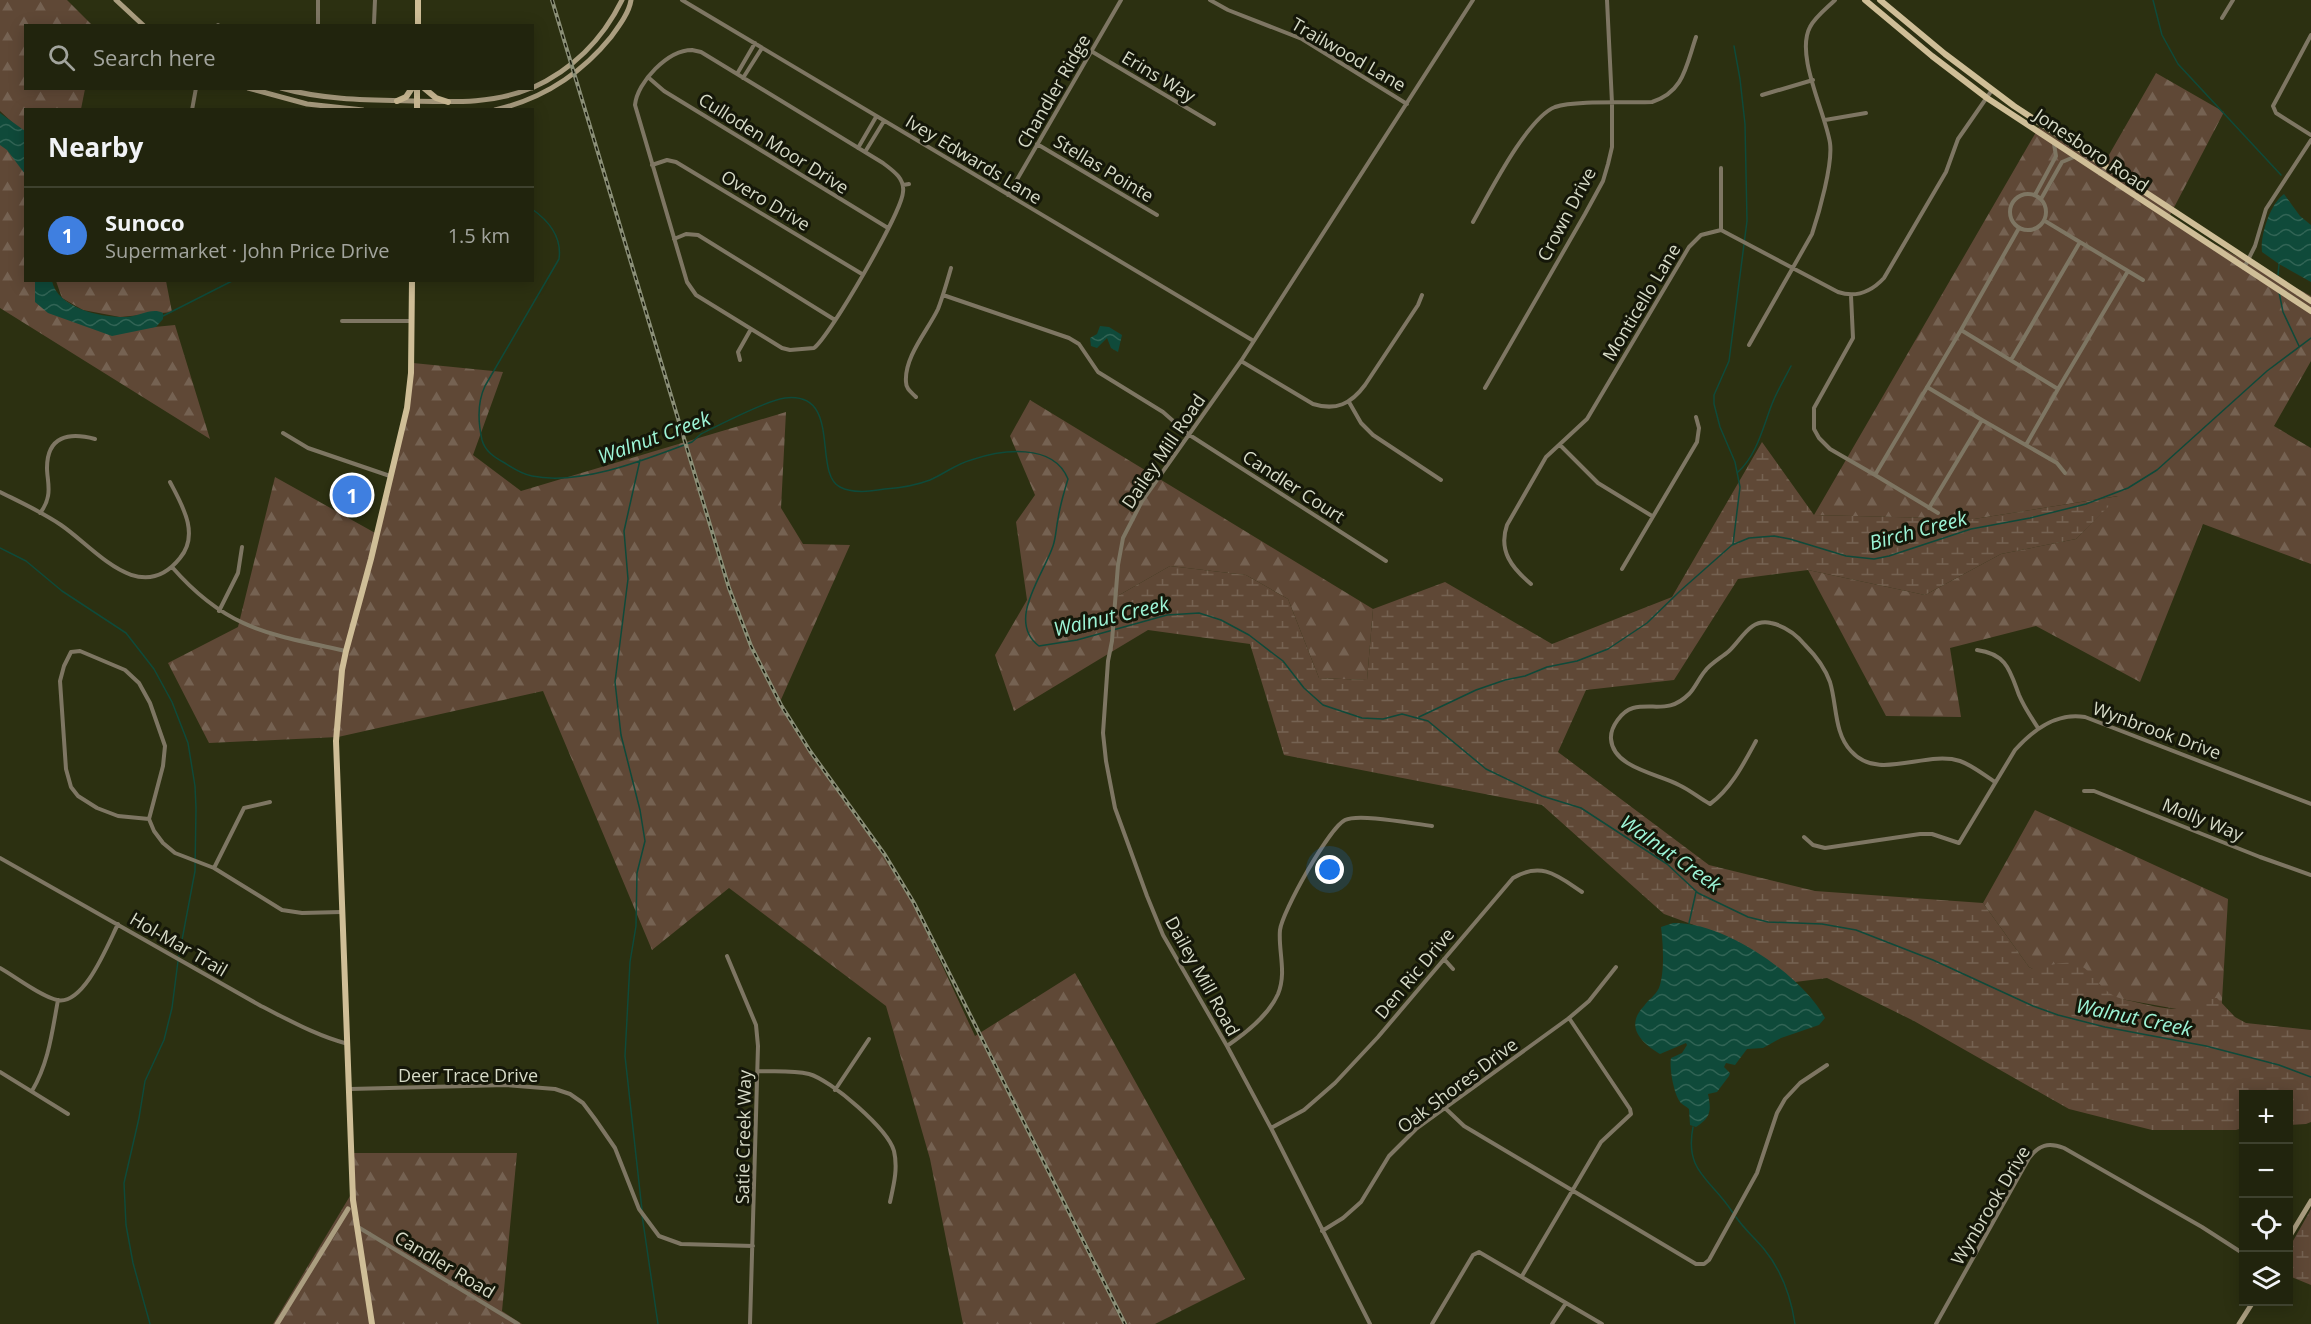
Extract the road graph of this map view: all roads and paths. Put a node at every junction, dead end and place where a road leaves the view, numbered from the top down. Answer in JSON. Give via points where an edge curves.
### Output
{"nodes":[{"id":1,"x":116,"y":0,"type":"edge"},
{"id":2,"x":318,"y":0,"type":"edge"},
{"id":3,"x":375,"y":0,"type":"edge"},
{"id":4,"x":418,"y":0,"type":"edge"},
{"id":5,"x":622,"y":0,"type":"edge"},
{"id":6,"x":631,"y":0,"type":"edge"},
{"id":7,"x":682,"y":0,"type":"edge"},
{"id":8,"x":1121,"y":0,"type":"edge"},
{"id":9,"x":1210,"y":0,"type":"edge"},
{"id":10,"x":1473,"y":0,"type":"edge"},
{"id":11,"x":1607,"y":0,"type":"edge"},
{"id":12,"x":1835,"y":0,"type":"edge"},
{"id":13,"x":1866,"y":0,"type":"edge"},
{"id":14,"x":1880,"y":0,"type":"edge"},
{"id":15,"x":2233,"y":0,"type":"edge"},
{"id":16,"x":2223,"y":18,"type":"dead end"},
{"id":17,"x":374,"y":23,"type":"dead end"},
{"id":18,"x":142,"y":24,"type":"edge"},
{"id":19,"x":318,"y":24,"type":"edge"},
{"id":20,"x":418,"y":24,"type":"edge"},
{"id":21,"x":2311,"y":35,"type":"edge"},
{"id":22,"x":1696,"y":37,"type":"dead end"},
{"id":23,"x":755,"y":43,"type":"junction"},
{"id":24,"x":762,"y":48,"type":"junction"},
{"id":25,"x":1091,"y":51,"type":"junction"},
{"id":26,"x":737,"y":74,"type":"junction"},
{"id":27,"x":649,"y":78,"type":"junction"},
{"id":28,"x":743,"y":78,"type":"junction"},
{"id":29,"x":1813,"y":80,"type":"junction"},
{"id":30,"x":534,"y":87,"type":"edge"},
{"id":31,"x":196,"y":90,"type":"edge"},
{"id":32,"x":255,"y":90,"type":"edge"},
{"id":33,"x":291,"y":90,"type":"edge"},
{"id":34,"x":411,"y":90,"type":"edge"},
{"id":35,"x":417,"y":90,"type":"edge"},
{"id":36,"x":426,"y":90,"type":"edge"},
{"id":37,"x":525,"y":90,"type":"edge"},
{"id":38,"x":1992,"y":90,"type":"junction"},
{"id":39,"x":1762,"y":95,"type":"dead end"},
{"id":40,"x":1987,"y":98,"type":"junction"},
{"id":41,"x":397,"y":101,"type":"junction"},
{"id":42,"x":417,"y":101,"type":"junction"},
{"id":43,"x":448,"y":102,"type":"junction"},
{"id":44,"x":1612,"y":103,"type":"junction"},
{"id":45,"x":1407,"y":104,"type":"junction"},
{"id":46,"x":192,"y":108,"type":"edge"},
{"id":47,"x":347,"y":108,"type":"edge"},
{"id":48,"x":417,"y":108,"type":"edge"},
{"id":49,"x":502,"y":108,"type":"edge"},
{"id":50,"x":1866,"y":113,"type":"dead end"},
{"id":51,"x":876,"y":117,"type":"junction"},
{"id":52,"x":1825,"y":120,"type":"junction"},
{"id":53,"x":884,"y":121,"type":"junction"},
{"id":54,"x":1214,"y":124,"type":"dead end"},
{"id":55,"x":2311,"y":135,"type":"edge"},
{"id":56,"x":2311,"y":140,"type":"edge"},
{"id":57,"x":1037,"y":144,"type":"junction"},
{"id":58,"x":2054,"y":144,"type":"junction"},
{"id":59,"x":858,"y":148,"type":"junction"},
{"id":60,"x":865,"y":152,"type":"junction"},
{"id":61,"x":2074,"y":157,"type":"junction"},
{"id":62,"x":652,"y":165,"type":"junction"},
{"id":63,"x":1721,"y":168,"type":"dead end"},
{"id":64,"x":903,"y":184,"type":"junction"},
{"id":65,"x":909,"y":184,"type":"dead end"},
{"id":66,"x":1008,"y":195,"type":"junction"},
{"id":67,"x":2035,"y":195,"type":"junction"},
{"id":68,"x":2041,"y":199,"type":"junction"},
{"id":69,"x":1157,"y":215,"type":"dead end"},
{"id":70,"x":2045,"y":221,"type":"junction"},
{"id":71,"x":1473,"y":222,"type":"dead end"},
{"id":72,"x":888,"y":228,"type":"junction"},
{"id":73,"x":2019,"y":228,"type":"junction"},
{"id":74,"x":1721,"y":230,"type":"junction"},
{"id":75,"x":674,"y":239,"type":"junction"},
{"id":76,"x":2080,"y":242,"type":"junction"},
{"id":77,"x":2248,"y":261,"type":"junction"},
{"id":78,"x":1793,"y":267,"type":"junction"},
{"id":79,"x":951,"y":268,"type":"dead end"},
{"id":80,"x":2244,"y":268,"type":"junction"},
{"id":81,"x":2128,"y":271,"type":"junction"},
{"id":82,"x":862,"y":274,"type":"junction"},
{"id":83,"x":2143,"y":280,"type":"dead end"},
{"id":84,"x":412,"y":282,"type":"edge"},
{"id":85,"x":943,"y":295,"type":"junction"},
{"id":86,"x":1422,"y":295,"type":"dead end"},
{"id":87,"x":1851,"y":296,"type":"junction"},
{"id":88,"x":2311,"y":301,"type":"edge"},
{"id":89,"x":2311,"y":311,"type":"edge"},
{"id":90,"x":835,"y":320,"type":"junction"},
{"id":91,"x":342,"y":321,"type":"dead end"},
{"id":92,"x":412,"y":321,"type":"junction"},
{"id":93,"x":751,"y":329,"type":"junction"},
{"id":94,"x":1961,"y":330,"type":"junction"},
{"id":95,"x":1252,"y":340,"type":"junction"},
{"id":96,"x":1749,"y":345,"type":"dead end"},
{"id":97,"x":740,"y":360,"type":"dead end"},
{"id":98,"x":2011,"y":360,"type":"junction"},
{"id":99,"x":1240,"y":361,"type":"junction"},
{"id":100,"x":1927,"y":387,"type":"junction"},
{"id":101,"x":1485,"y":388,"type":"dead end"},
{"id":102,"x":2058,"y":388,"type":"junction"},
{"id":103,"x":916,"y":397,"type":"dead end"},
{"id":104,"x":1349,"y":402,"type":"junction"},
{"id":105,"x":1696,"y":417,"type":"dead end"},
{"id":106,"x":1982,"y":420,"type":"junction"},
{"id":107,"x":283,"y":432,"type":"dead end"},
{"id":108,"x":1188,"y":434,"type":"junction"},
{"id":109,"x":95,"y":439,"type":"dead end"},
{"id":110,"x":2026,"y":445,"type":"junction"},
{"id":111,"x":1560,"y":446,"type":"junction"},
{"id":112,"x":2065,"y":473,"type":"dead end"},
{"id":113,"x":1875,"y":475,"type":"junction"},
{"id":114,"x":390,"y":476,"type":"junction"},
{"id":115,"x":1441,"y":480,"type":"dead end"},
{"id":116,"x":170,"y":482,"type":"dead end"},
{"id":117,"x":0,"y":492,"type":"edge"},
{"id":118,"x":1929,"y":508,"type":"junction"},
{"id":119,"x":40,"y":513,"type":"junction"},
{"id":120,"x":1938,"y":513,"type":"dead end"},
{"id":121,"x":1652,"y":516,"type":"junction"},
{"id":122,"x":242,"y":548,"type":"dead end"},
{"id":123,"x":1386,"y":561,"type":"dead end"},
{"id":124,"x":172,"y":567,"type":"junction"},
{"id":125,"x":1622,"y":569,"type":"dead end"},
{"id":126,"x":1532,"y":584,"type":"dead end"},
{"id":127,"x":219,"y":611,"type":"junction"},
{"id":128,"x":1977,"y":650,"type":"dead end"},
{"id":129,"x":346,"y":651,"type":"junction"},
{"id":130,"x":2038,"y":728,"type":"junction"},
{"id":131,"x":1756,"y":741,"type":"dead end"},
{"id":132,"x":1995,"y":782,"type":"junction"},
{"id":133,"x":2084,"y":791,"type":"dead end"},
{"id":134,"x":270,"y":802,"type":"dead end"},
{"id":135,"x":2311,"y":804,"type":"edge"},
{"id":136,"x":148,"y":819,"type":"junction"},
{"id":137,"x":1432,"y":826,"type":"dead end"},
{"id":138,"x":1804,"y":837,"type":"dead end"},
{"id":139,"x":0,"y":858,"type":"edge"},
{"id":140,"x":214,"y":868,"type":"junction"},
{"id":141,"x":2311,"y":874,"type":"edge"},
{"id":142,"x":1582,"y":892,"type":"dead end"},
{"id":143,"x":341,"y":912,"type":"junction"},
{"id":144,"x":118,"y":924,"type":"junction"},
{"id":145,"x":727,"y":956,"type":"dead end"},
{"id":146,"x":1444,"y":959,"type":"junction"},
{"id":147,"x":1616,"y":967,"type":"dead end"},
{"id":148,"x":0,"y":968,"type":"edge"},
{"id":149,"x":1453,"y":969,"type":"dead end"},
{"id":150,"x":58,"y":1000,"type":"junction"},
{"id":151,"x":1569,"y":1018,"type":"junction"},
{"id":152,"x":869,"y":1039,"type":"dead end"},
{"id":153,"x":348,"y":1044,"type":"junction"},
{"id":154,"x":1227,"y":1046,"type":"junction"},
{"id":155,"x":1827,"y":1065,"type":"dead end"},
{"id":156,"x":758,"y":1071,"type":"junction"},
{"id":157,"x":0,"y":1072,"type":"edge"},
{"id":158,"x":350,"y":1089,"type":"junction"},
{"id":159,"x":836,"y":1090,"type":"junction"},
{"id":160,"x":32,"y":1091,"type":"junction"},
{"id":161,"x":1445,"y":1108,"type":"junction"},
{"id":162,"x":68,"y":1114,"type":"dead end"},
{"id":163,"x":1271,"y":1128,"type":"junction"},
{"id":164,"x":1572,"y":1190,"type":"junction"},
{"id":165,"x":353,"y":1200,"type":"junction"},
{"id":166,"x":2311,"y":1201,"type":"edge"},
{"id":167,"x":890,"y":1202,"type":"dead end"},
{"id":168,"x":348,"y":1209,"type":"joint"},
{"id":169,"x":358,"y":1227,"type":"junction"},
{"id":170,"x":1322,"y":1231,"type":"junction"},
{"id":171,"x":2293,"y":1232,"type":"edge"},
{"id":172,"x":753,"y":1246,"type":"junction"},
{"id":173,"x":2241,"y":1252,"type":"edge"},
{"id":174,"x":1522,"y":1276,"type":"junction"},
{"id":175,"x":1566,"y":1303,"type":"junction"},
{"id":176,"x":2250,"y":1306,"type":"edge"},
{"id":177,"x":277,"y":1324,"type":"edge"},
{"id":178,"x":372,"y":1324,"type":"edge"},
{"id":179,"x":518,"y":1324,"type":"edge"},
{"id":180,"x":750,"y":1324,"type":"edge"},
{"id":181,"x":1370,"y":1324,"type":"edge"},
{"id":182,"x":1432,"y":1324,"type":"edge"},
{"id":183,"x":1552,"y":1324,"type":"edge"},
{"id":184,"x":1602,"y":1324,"type":"edge"},
{"id":185,"x":1936,"y":1324,"type":"edge"},
{"id":186,"x":2239,"y":1324,"type":"edge"}],
"edges":[{"from":1,"to":18,"type":"street"},
{"from":2,"to":19,"type":"street"},
{"from":3,"to":17,"type":"street"},
{"from":4,"to":20,"type":"main road"},
{"from":5,"to":30,"type":"street","via":[[614,17],[573,64]]},
{"from":6,"to":49,"type":"street","via":[[625,16],[598,53],[557,86]]},
{"from":7,"to":23,"type":"street","name":"Ivey Edwards Lane"},
{"from":8,"to":25,"type":"street","name":"Chandler Ridge"},
{"from":9,"to":45,"type":"street","name":"Trailwood Lane","via":[[1302,39]]},
{"from":10,"to":45,"type":"street","name":"Dailey Mill Road"},
{"from":11,"to":44,"type":"street","name":"Crown Drive"},
{"from":12,"to":29,"type":"street","via":[[1811,24],[1805,40]]},
{"from":13,"to":40,"type":"main road","name":"Jonesboro Road"},
{"from":14,"to":38,"type":"main road","name":"Jonesboro Road"},
{"from":15,"to":16,"type":"street"},
{"from":21,"to":55,"type":"street","via":[[2273,106]]},
{"from":22,"to":44,"type":"street","via":[[1681,80],[1671,94],[1652,102]]},
{"from":23,"to":24,"type":"street","name":"Ivey Edwards Lane"},
{"from":23,"to":26,"type":"street"},
{"from":24,"to":28,"type":"street"},
{"from":24,"to":51,"type":"street","name":"Ivey Edwards Lane"},
{"from":25,"to":54,"type":"street","name":"Erins Way"},
{"from":25,"to":57,"type":"street","name":"Chandler Ridge"},
{"from":26,"to":27,"type":"street","via":[[700,52],[685,50],[666,58]]},
{"from":26,"to":28,"type":"street"},
{"from":27,"to":62,"type":"street","via":[[637,93],[635,105]]},
{"from":27,"to":72,"type":"street","name":"Culloden Moor Drive","via":[[663,91]]},
{"from":28,"to":59,"type":"street"},
{"from":29,"to":39,"type":"street"},
{"from":29,"to":52,"type":"street"},
{"from":31,"to":46,"type":"street"},
{"from":32,"to":47,"type":"street","via":[[298,102]]},
{"from":33,"to":41,"type":"street","via":[[331,98]]},
{"from":34,"to":41,"type":"main road"},
{"from":35,"to":42,"type":"main road"},
{"from":36,"to":43,"type":"main road","via":[[436,99]]},
{"from":37,"to":43,"type":"street","via":[[489,100]]},
{"from":38,"to":40,"type":"street"},
{"from":38,"to":77,"type":"main road","name":"Jonesboro Road"},
{"from":40,"to":58,"type":"main road","name":"Jonesboro Road"},
{"from":40,"to":87,"type":"street","via":[[1958,139],[1946,172],[1884,278],[1877,286]]},
{"from":41,"to":42,"type":"street"},
{"from":42,"to":43,"type":"street"},
{"from":42,"to":48,"type":"main road"},
{"from":44,"to":71,"type":"street","via":[[1563,105],[1541,116],[1522,140]]},
{"from":44,"to":101,"type":"street","name":"Crown Drive","via":[[1612,147],[1603,181]]},
{"from":45,"to":95,"type":"street","name":"Dailey Mill Road"},
{"from":50,"to":52,"type":"street"},
{"from":51,"to":53,"type":"street","name":"Ivey Edwards Lane"},
{"from":51,"to":59,"type":"street"},
{"from":52,"to":78,"type":"street","via":[[1831,154],[1818,218]]},
{"from":53,"to":60,"type":"street"},
{"from":53,"to":66,"type":"street","name":"Ivey Edwards Lane"},
{"from":56,"to":77,"type":"street","via":[[2266,209]]},
{"from":57,"to":66,"type":"street","name":"Chandler Ridge"},
{"from":57,"to":69,"type":"street","name":"Stellas Pointe"},
{"from":58,"to":61,"type":"main road","name":"Jonesboro Road"},
{"from":58,"to":67,"type":"street","via":[[2056,156]]},
{"from":59,"to":60,"type":"street"},
{"from":60,"to":64,"type":"street","via":[[897,174]]},
{"from":61,"to":68,"type":"street","via":[[2062,162]]},
{"from":61,"to":80,"type":"main road","name":"Jonesboro Road"},
{"from":62,"to":75,"type":"street"},
{"from":62,"to":82,"type":"street","name":"Overo Drive","via":[[667,160],[676,162]]},
{"from":63,"to":74,"type":"street"},
{"from":64,"to":65,"type":"street"},
{"from":64,"to":72,"type":"street","via":[[899,207]]},
{"from":66,"to":95,"type":"street","name":"Ivey Edwards Lane"},
{"from":67,"to":68,"type":"street"},
{"from":67,"to":73,"type":"street","via":[[2023,195],[2013,202],[2011,219]]},
{"from":68,"to":70,"type":"street","via":[[2047,211]]},
{"from":70,"to":73,"type":"street","via":[[2036,229]]},
{"from":70,"to":76,"type":"street"},
{"from":72,"to":82,"type":"street"},
{"from":73,"to":94,"type":"street"},
{"from":74,"to":78,"type":"street"},
{"from":74,"to":111,"type":"street","name":"Monticello Lane","via":[[1701,235],[1689,247],[1587,419]]},
{"from":75,"to":90,"type":"street","via":[[686,234],[699,235]]},
{"from":75,"to":93,"type":"street","via":[[691,291]]},
{"from":76,"to":81,"type":"street"},
{"from":76,"to":98,"type":"street"},
{"from":77,"to":80,"type":"street"},
{"from":77,"to":88,"type":"main road","name":"Jonesboro Road"},
{"from":78,"to":87,"type":"street"},
{"from":78,"to":96,"type":"street"},
{"from":79,"to":85,"type":"street"},
{"from":80,"to":89,"type":"main road","name":"Jonesboro Road"},
{"from":81,"to":83,"type":"street"},
{"from":81,"to":102,"type":"street"},
{"from":82,"to":90,"type":"street"},
{"from":84,"to":92,"type":"main road"},
{"from":85,"to":103,"type":"street","via":[[907,373],[908,389]]},
{"from":85,"to":108,"type":"street","name":"Candler Court","via":[[1069,338],[1079,344],[1098,372],[1163,412]]},
{"from":86,"to":104,"type":"street","via":[[1365,385]]},
{"from":87,"to":113,"type":"street","via":[[1853,338],[1814,408],[1814,429],[1830,449]]},
{"from":90,"to":93,"type":"street","via":[[819,344],[801,350],[782,348]]},
{"from":91,"to":92,"type":"street"},
{"from":92,"to":114,"type":"main road","via":[[408,396]]},
{"from":93,"to":97,"type":"street","via":[[738,352]]},
{"from":94,"to":98,"type":"street"},
{"from":94,"to":100,"type":"street"},
{"from":95,"to":99,"type":"street","name":"Dailey Mill Road"},
{"from":98,"to":102,"type":"street"},
{"from":99,"to":104,"type":"street","via":[[1313,404],[1333,408]]},
{"from":99,"to":108,"type":"street","name":"Dailey Mill Road"},
{"from":100,"to":106,"type":"street"},
{"from":100,"to":113,"type":"street"},
{"from":102,"to":110,"type":"street"},
{"from":104,"to":115,"type":"street","via":[[1373,435]]},
{"from":105,"to":121,"type":"street","via":[[1697,442]]},
{"from":106,"to":110,"type":"street"},
{"from":106,"to":118,"type":"street"},
{"from":107,"to":114,"type":"street","via":[[308,448]]},
{"from":108,"to":123,"type":"street","name":"Candler Court"},
{"from":108,"to":154,"type":"street","name":"Dailey Mill Road","via":[[1142,501],[1123,538],[1103,734],[1115,808],[1162,935]]},
{"from":109,"to":119,"type":"street","via":[[65,436],[53,445],[47,459],[48,495]]},
{"from":110,"to":112,"type":"street","via":[[2057,463]]},
{"from":111,"to":121,"type":"street","via":[[1598,483]]},
{"from":111,"to":126,"type":"street","name":"Monticello Lane","via":[[1535,474],[1503,534],[1510,563]]},
{"from":113,"to":118,"type":"street"},
{"from":114,"to":129,"type":"main road"},
{"from":116,"to":124,"type":"street","via":[[190,527],[188,545]]},
{"from":117,"to":119,"type":"street"},
{"from":118,"to":120,"type":"street"},
{"from":119,"to":124,"type":"street","via":[[111,566],[128,574],[154,577]]},
{"from":121,"to":125,"type":"street"},
{"from":122,"to":127,"type":"street","via":[[238,573]]},
{"from":124,"to":127,"type":"street"},
{"from":127,"to":129,"type":"street","via":[[253,628]]},
{"from":128,"to":130,"type":"street","via":[[2006,663]]},
{"from":129,"to":143,"type":"main road","via":[[336,741]]},
{"from":130,"to":132,"type":"street","name":"Wynbrook Drive","via":[[2015,750]]},
{"from":130,"to":135,"type":"street","name":"Wynbrook Drive","via":[[2064,717],[2085,717]]},
{"from":131,"to":132,"type":"street","via":[[1734,778],[1710,804],[1678,784],[1633,767],[1614,749],[1610,739],[1624,712],[1669,706],[1680,700],[1745,631],[1756,623],[1769,622],[1797,636],[1822,665],[1833,693],[1842,737],[1860,759],[1876,765],[1960,761]]},
{"from":132,"to":138,"type":"street","name":"Wynbrook Drive","via":[[1959,843],[1920,834],[1825,848]]},
{"from":133,"to":141,"type":"street","name":"Molly Way","via":[[2094,791]]},
{"from":134,"to":140,"type":"street","via":[[244,808]]},
{"from":136,"to":136,"type":"street","via":[[97,808],[71,787],[66,769],[60,681],[70,652],[80,651],[125,670],[139,683],[150,703],[165,746]]},
{"from":136,"to":140,"type":"street","via":[[175,853]]},
{"from":137,"to":154,"type":"street","via":[[1359,817],[1345,820],[1335,829],[1285,915],[1280,930],[1283,966],[1278,994],[1256,1022]]},
{"from":139,"to":144,"type":"street","name":"Hol-Mar Trail"},
{"from":140,"to":143,"type":"street","via":[[282,910]]},
{"from":142,"to":146,"type":"street","name":"Den Ric Drive","via":[[1546,871],[1522,872],[1505,885]]},
{"from":143,"to":153,"type":"main road"},
{"from":144,"to":150,"type":"street","via":[[84,988],[70,999]]},
{"from":144,"to":153,"type":"street","name":"Hol-Mar Trail","via":[[301,1027]]},
{"from":145,"to":156,"type":"street","name":"Satie Creek Way","via":[[756,1025]]},
{"from":146,"to":149,"type":"street"},
{"from":146,"to":163,"type":"street","name":"Den Ric Drive","via":[[1335,1083],[1304,1110]]},
{"from":147,"to":151,"type":"street","name":"Oak Shores Drive"},
{"from":148,"to":150,"type":"street"},
{"from":150,"to":160,"type":"street","via":[[49,1054]]},
{"from":151,"to":161,"type":"street","name":"Oak Shores Drive"},
{"from":151,"to":164,"type":"street","via":[[1631,1114],[1601,1142]]},
{"from":152,"to":159,"type":"street"},
{"from":153,"to":158,"type":"main road"},
{"from":154,"to":163,"type":"street","name":"Dailey Mill Road"},
{"from":155,"to":164,"type":"street","via":[[1785,1099],[1757,1173],[1704,1264],[1696,1264]]},
{"from":156,"to":159,"type":"street","via":[[810,1074]]},
{"from":156,"to":172,"type":"street","name":"Satie Creek Way"},
{"from":157,"to":160,"type":"street"},
{"from":158,"to":165,"type":"main road"},
{"from":158,"to":172,"type":"street","name":"Deer Trace Drive","via":[[506,1085],[570,1094],[583,1103],[615,1148],[639,1209],[658,1236],[681,1244]]},
{"from":159,"to":167,"type":"street","via":[[887,1137],[893,1149],[896,1178]]},
{"from":160,"to":162,"type":"street"},
{"from":161,"to":164,"type":"street","via":[[1464,1126]]},
{"from":161,"to":170,"type":"street","name":"Oak Shores Drive","via":[[1389,1156],[1361,1202]]},
{"from":163,"to":170,"type":"street","name":"Dailey Mill Road"},
{"from":164,"to":174,"type":"street"},
{"from":165,"to":168,"type":"street"},
{"from":165,"to":169,"type":"main road"},
{"from":166,"to":171,"type":"street"},
{"from":168,"to":177,"type":"street"},
{"from":169,"to":178,"type":"main road"},
{"from":169,"to":179,"type":"street","name":"Candler Road"},
{"from":170,"to":181,"type":"street","name":"Dailey Mill Road"},
{"from":172,"to":180,"type":"street","name":"Satie Creek Way"},
{"from":173,"to":185,"type":"street","name":"Wynbrook Drive","via":[[2064,1148],[2048,1144],[2030,1158]]},
{"from":174,"to":175,"type":"street"},
{"from":174,"to":182,"type":"street","via":[[1483,1253],[1475,1253]]},
{"from":175,"to":183,"type":"street"},
{"from":175,"to":184,"type":"street"},
{"from":176,"to":186,"type":"street"}]}
